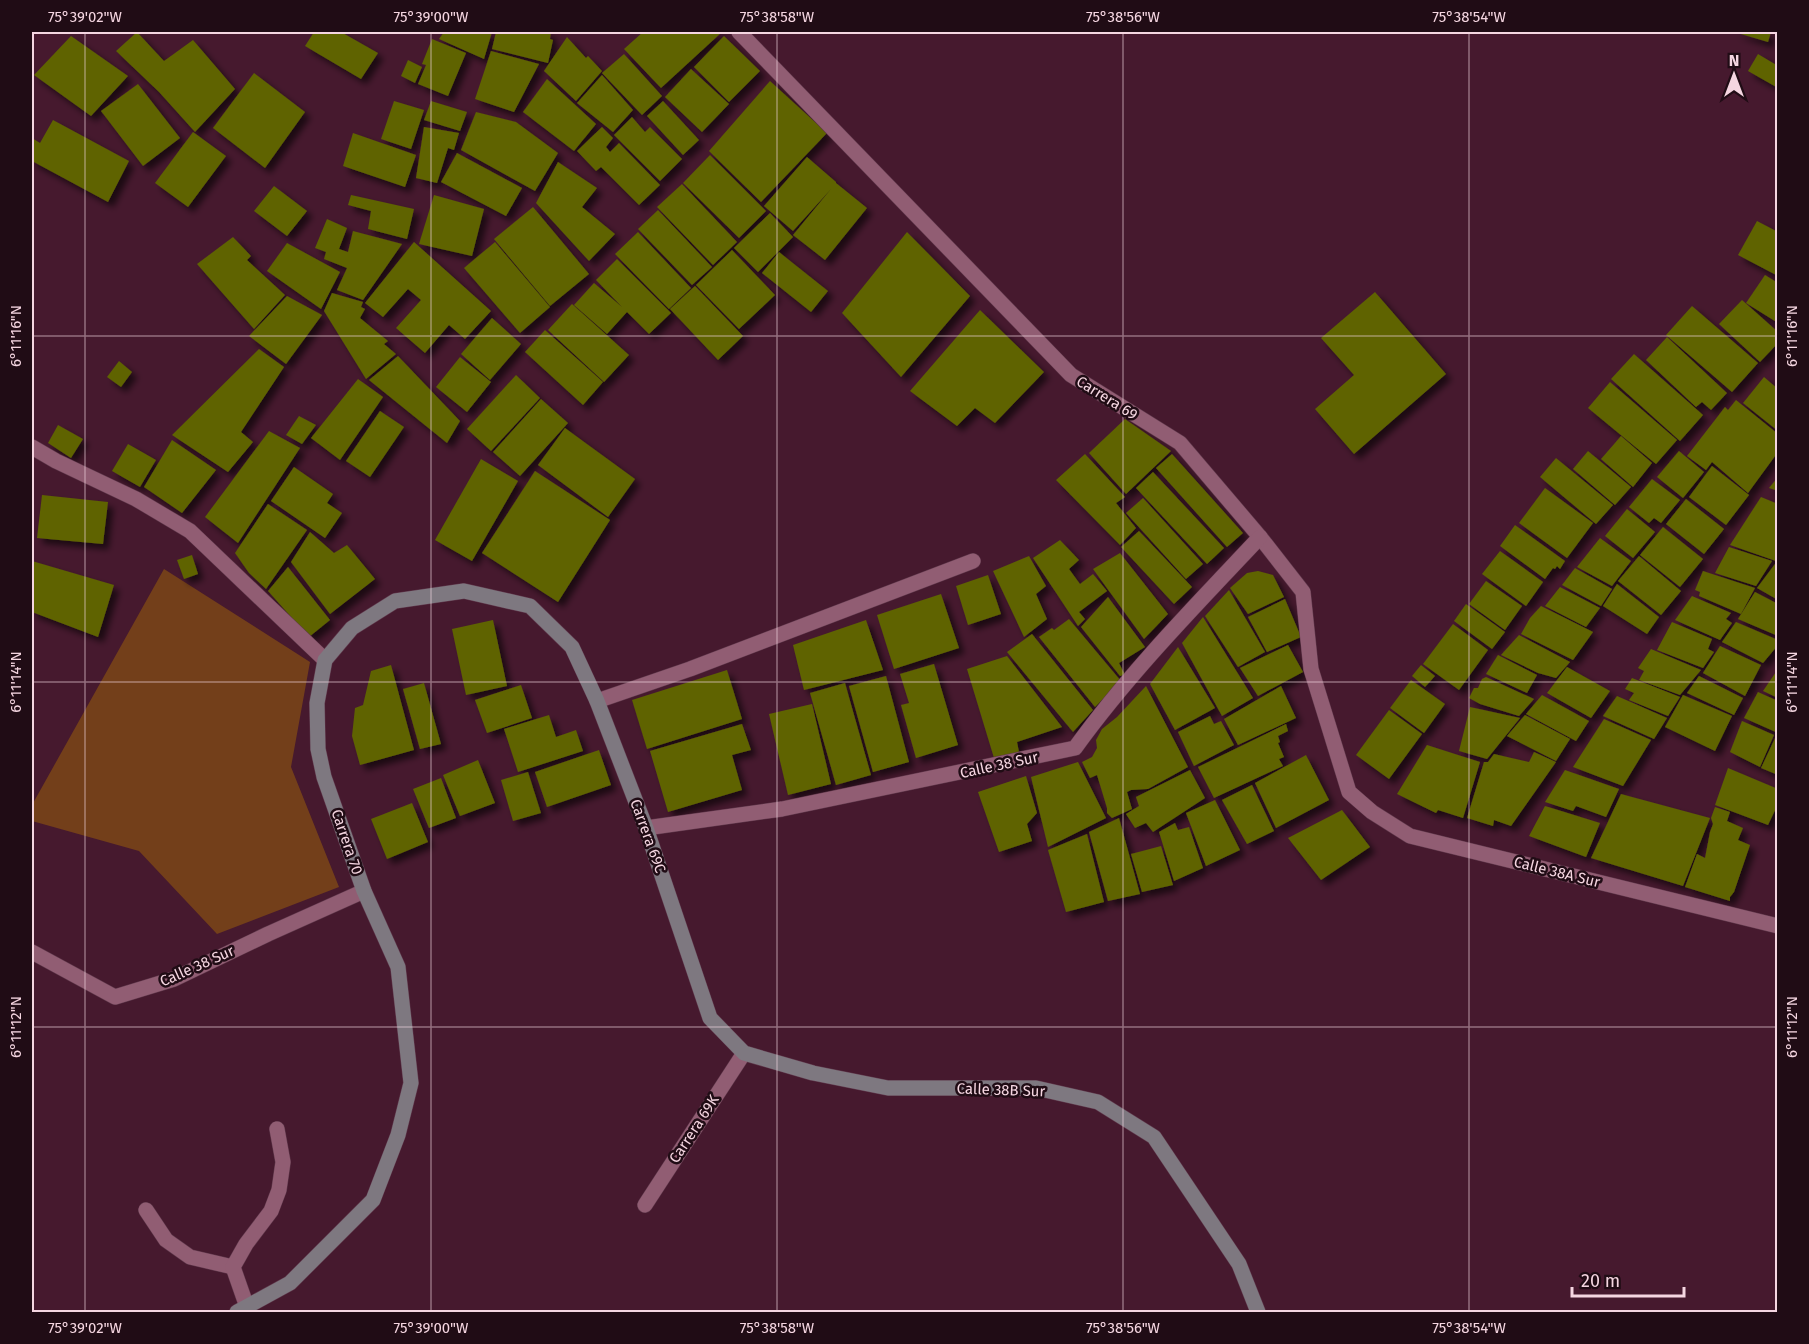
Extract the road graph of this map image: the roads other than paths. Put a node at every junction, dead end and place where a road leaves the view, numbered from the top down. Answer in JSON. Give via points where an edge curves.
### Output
{"nodes":[{"id":1,"x":739,"y":32,"type":"edge"},
{"id":2,"x":32,"y":447,"type":"edge"},
{"id":3,"x":1260,"y":537,"type":"junction"},
{"id":4,"x":973,"y":561,"type":"dead end"},
{"id":5,"x":325,"y":660,"type":"junction"},
{"id":6,"x":597,"y":701,"type":"junction"},
{"id":7,"x":1349,"y":792,"type":"joint"},
{"id":8,"x":646,"y":828,"type":"junction"},
{"id":9,"x":364,"y":891,"type":"junction"},
{"id":10,"x":1778,"y":926,"type":"edge"},
{"id":11,"x":32,"y":952,"type":"edge"},
{"id":12,"x":744,"y":1053,"type":"junction"},
{"id":13,"x":278,"y":1129,"type":"dead end"},
{"id":14,"x":645,"y":1205,"type":"dead end"},
{"id":15,"x":146,"y":1210,"type":"dead end"},
{"id":16,"x":233,"y":1267,"type":"junction"},
{"id":17,"x":242,"y":1310,"type":"edge"},
{"id":18,"x":1258,"y":1312,"type":"edge"}],
"edges":[{"from":1,"to":3,"type":"street","name":"Carrera 69","via":[[1071,375],[1180,443]]},
{"from":2,"to":5,"type":"street","via":[[190,531]]},
{"from":3,"to":7,"type":"street","name":"Carrera 69","via":[[1303,592],[1311,669]]},
{"from":3,"to":8,"type":"street","name":"Calle 38 Sur","via":[[1141,665],[1076,748],[782,809]]},
{"from":4,"to":6,"type":"street"},
{"from":5,"to":6,"type":"main road","name":"Carrera 69C","via":[[352,628],[395,601],[464,591],[530,606],[573,647]]},
{"from":5,"to":9,"type":"main road","name":"Carrera 70","via":[[317,703],[318,749]]},
{"from":6,"to":8,"type":"main road","name":"Carrera 69C"},
{"from":7,"to":10,"type":"street","name":"Calle 38A Sur","via":[[1410,836]]},
{"from":8,"to":12,"type":"main road","name":"Carrera 69C","via":[[710,1018]]},
{"from":9,"to":11,"type":"street","name":"Calle 38 Sur","via":[[174,979],[115,997]]},
{"from":9,"to":17,"type":"main road","name":"Carrera 70","via":[[398,967],[411,1083],[398,1135],[373,1200],[290,1283]]},
{"from":12,"to":14,"type":"street","name":"Carrera 69K"},
{"from":12,"to":18,"type":"main road","name":"Calle 38B Sur","via":[[813,1073],[888,1088],[1036,1088],[1098,1102],[1154,1137],[1239,1264]]},
{"from":13,"to":16,"type":"street","via":[[283,1162],[279,1190],[271,1211]]},
{"from":15,"to":16,"type":"street","via":[[166,1240],[190,1257]]},
{"from":16,"to":17,"type":"street"}]}
